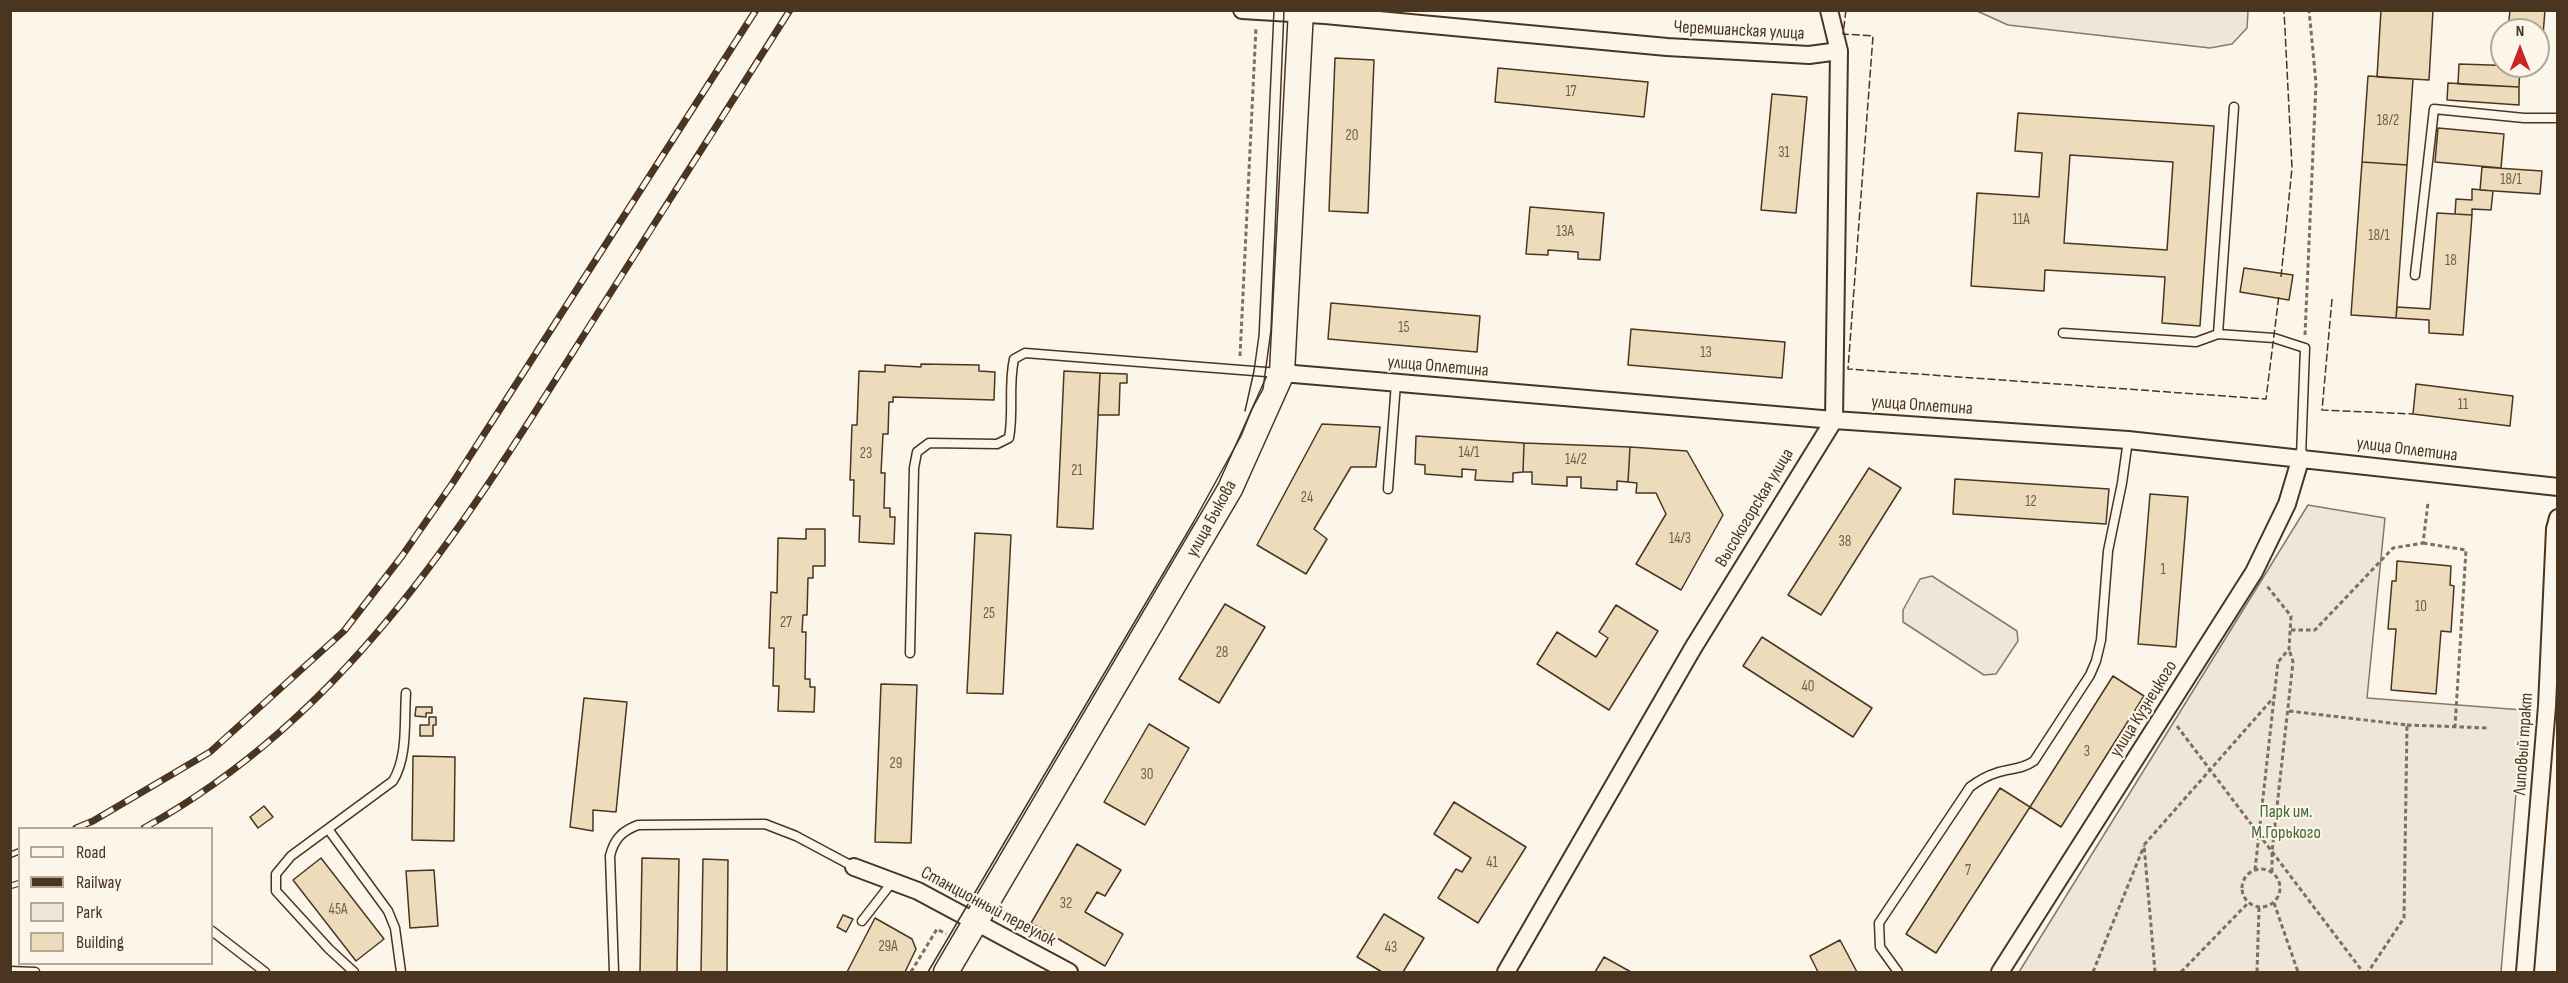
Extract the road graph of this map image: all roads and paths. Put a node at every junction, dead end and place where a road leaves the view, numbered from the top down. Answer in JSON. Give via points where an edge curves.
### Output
{"nodes":[{"id":1,"x":1242,"y":10,"type":"edge"},
{"id":2,"x":1829,"y":10,"type":"edge"},
{"id":3,"x":2309,"y":10,"type":"edge"},
{"id":4,"x":1258,"y":11,"type":"edge"},
{"id":5,"x":1301,"y":12,"type":"edge"},
{"id":6,"x":1403,"y":16,"type":"edge"},
{"id":7,"x":1839,"y":51,"type":"junction"},
{"id":8,"x":2234,"y":107,"type":"dead end"},
{"id":9,"x":2558,"y":118,"type":"edge"},
{"id":10,"x":2415,"y":275,"type":"dead end"},
{"id":11,"x":2063,"y":333,"type":"dead end"},
{"id":12,"x":2218,"y":334,"type":"junction"},
{"id":13,"x":2305,"y":348,"type":"junction"},
{"id":14,"x":1240,"y":358,"type":"dead end"},
{"id":15,"x":1282,"y":373,"type":"junction"},
{"id":16,"x":1396,"y":383,"type":"junction"},
{"id":17,"x":1834,"y":420,"type":"junction"},
{"id":18,"x":2128,"y":440,"type":"junction"},
{"id":19,"x":2301,"y":457,"type":"junction"},
{"id":20,"x":2558,"y":487,"type":"edge"},
{"id":21,"x":1388,"y":489,"type":"dead end"},
{"id":22,"x":2428,"y":503,"type":"dead end"},
{"id":23,"x":2558,"y":518,"type":"edge"},
{"id":24,"x":2423,"y":543,"type":"junction"},
{"id":25,"x":2262,"y":580,"type":"dead end"},
{"id":26,"x":2290,"y":630,"type":"junction"},
{"id":27,"x":2289,"y":649,"type":"junction"},
{"id":28,"x":910,"y":653,"type":"dead end"},
{"id":29,"x":405,"y":693,"type":"dead end"},
{"id":30,"x":2275,"y":696,"type":"junction"},
{"id":31,"x":2552,"y":706,"type":"edge"},
{"id":32,"x":2289,"y":711,"type":"junction"},
{"id":33,"x":2174,"y":722,"type":"dead end"},
{"id":34,"x":2407,"y":724,"type":"junction"},
{"id":35,"x":2455,"y":727,"type":"junction"},
{"id":36,"x":2489,"y":728,"type":"dead end"},
{"id":37,"x":2209,"y":770,"type":"junction"},
{"id":38,"x":327,"y":829,"type":"junction"},
{"id":39,"x":2259,"y":835,"type":"junction"},
{"id":40,"x":2144,"y":845,"type":"junction"},
{"id":41,"x":2272,"y":852,"type":"junction"},
{"id":42,"x":854,"y":867,"type":"joint"},
{"id":43,"x":2255,"y":870,"type":"junction"},
{"id":44,"x":2272,"y":872,"type":"junction"},
{"id":45,"x":892,"y":881,"type":"junction"},
{"id":46,"x":2248,"y":903,"type":"junction"},
{"id":47,"x":2274,"y":903,"type":"junction"},
{"id":48,"x":2259,"y":908,"type":"junction"},
{"id":49,"x":862,"y":921,"type":"dead end"},
{"id":50,"x":976,"y":921,"type":"junction"},
{"id":51,"x":213,"y":932,"type":"edge"},
{"id":52,"x":10,"y":971,"type":"edge"},
{"id":53,"x":36,"y":972,"type":"edge"},
{"id":54,"x":265,"y":972,"type":"edge"},
{"id":55,"x":354,"y":972,"type":"edge"},
{"id":56,"x":401,"y":972,"type":"edge"},
{"id":57,"x":614,"y":972,"type":"edge"},
{"id":58,"x":946,"y":972,"type":"edge"},
{"id":59,"x":1069,"y":972,"type":"edge"},
{"id":60,"x":1506,"y":972,"type":"edge"},
{"id":61,"x":1899,"y":972,"type":"edge"},
{"id":62,"x":2000,"y":972,"type":"edge"},
{"id":63,"x":2093,"y":972,"type":"edge"},
{"id":64,"x":2155,"y":972,"type":"edge"},
{"id":65,"x":2181,"y":972,"type":"edge"},
{"id":66,"x":2257,"y":972,"type":"edge"},
{"id":67,"x":2298,"y":972,"type":"edge"},
{"id":68,"x":2363,"y":972,"type":"edge"},
{"id":69,"x":2368,"y":972,"type":"edge"},
{"id":70,"x":2525,"y":972,"type":"edge"}],
"edges":[{"from":1,"to":4,"type":"street","name":"Черемшанская улица"},
{"from":2,"to":7,"type":"street"},
{"from":3,"to":13,"type":"path","via":[[2316,83]]},
{"from":4,"to":5,"type":"street","name":"Черемшанская улица"},
{"from":4,"to":14,"type":"path"},
{"from":5,"to":6,"type":"street","name":"Черемшанская улица"},
{"from":5,"to":15,"type":"street","name":"улица Быкова"},
{"from":6,"to":7,"type":"street","name":"Черемшанская улица","via":[[1666,47],[1809,55]]},
{"from":7,"to":17,"type":"street"},
{"from":8,"to":12,"type":"lane"},
{"from":9,"to":10,"type":"lane","via":[[2434,109]]},
{"from":11,"to":12,"type":"lane","via":[[2196,342]]},
{"from":12,"to":13,"type":"lane","via":[[2274,338]]},
{"from":13,"to":19,"type":"lane"},
{"from":15,"to":16,"type":"street","name":"улица Оплетина"},
{"from":15,"to":28,"type":"lane","via":[[1025,354],[1014,359],[1009,438],[997,444],[929,443],[917,452]]},
{"from":15,"to":50,"type":"street","name":"улица Быкова","via":[[1230,489]]},
{"from":16,"to":17,"type":"street","name":"улица Оплетина"},
{"from":16,"to":21,"type":"lane"},
{"from":17,"to":18,"type":"street","name":"улица Оплетина"},
{"from":17,"to":60,"type":"street","name":"Высокогорская улица","via":[[1693,648]]},
{"from":18,"to":19,"type":"street","name":"улица Оплетина"},
{"from":18,"to":61,"type":"lane","via":[[2108,551],[2101,640],[2090,675],[2034,761],[1984,777],[1970,787],[1878,923],[1880,947]]},
{"from":19,"to":20,"type":"street","name":"улица Оплетина"},
{"from":19,"to":62,"type":"street","name":"улица Кузнецкого","via":[[2287,504],[2254,572]]},
{"from":22,"to":24,"type":"path"},
{"from":23,"to":31,"type":"street","name":"Липовый тракт"},
{"from":24,"to":26,"type":"path","via":[[2392,548],[2315,630]]},
{"from":24,"to":35,"type":"path","via":[[2466,549]]},
{"from":25,"to":26,"type":"path","via":[[2291,616]]},
{"from":26,"to":27,"type":"path"},
{"from":27,"to":30,"type":"path","via":[[2278,662]]},
{"from":27,"to":32,"type":"path","via":[[2293,662]]},
{"from":29,"to":38,"type":"lane","via":[[402,758],[393,781]]},
{"from":30,"to":37,"type":"path"},
{"from":30,"to":39,"type":"path"},
{"from":31,"to":70,"type":"street","name":"Липовый тракт"},
{"from":32,"to":34,"type":"path"},
{"from":32,"to":41,"type":"path"},
{"from":33,"to":37,"type":"path"},
{"from":34,"to":35,"type":"path"},
{"from":34,"to":69,"type":"path","via":[[2404,918]]},
{"from":35,"to":36,"type":"path"},
{"from":37,"to":39,"type":"path"},
{"from":37,"to":40,"type":"path"},
{"from":38,"to":55,"type":"lane","via":[[281,866],[276,874],[276,891]]},
{"from":38,"to":56,"type":"lane","via":[[388,910],[395,928]]},
{"from":39,"to":41,"type":"path"},
{"from":39,"to":43,"type":"path"},
{"from":40,"to":63,"type":"path"},
{"from":40,"to":64,"type":"path"},
{"from":41,"to":44,"type":"path"},
{"from":41,"to":68,"type":"path"},
{"from":42,"to":45,"type":"street","name":"Станционный переулок"},
{"from":42,"to":57,"type":"lane","via":[[765,824],[638,825],[628,829],[612,845],[610,856]]},
{"from":43,"to":44,"type":"path"},
{"from":43,"to":46,"type":"path","via":[[2242,884]]},
{"from":44,"to":47,"type":"path","via":[[2280,885]]},
{"from":45,"to":49,"type":"lane"},
{"from":45,"to":50,"type":"street","name":"Станционный переулок"},
{"from":46,"to":48,"type":"path"},
{"from":46,"to":65,"type":"path"},
{"from":47,"to":48,"type":"path"},
{"from":47,"to":67,"type":"path"},
{"from":48,"to":66,"type":"path"},
{"from":50,"to":58,"type":"street","name":"улица Быкова"},
{"from":50,"to":59,"type":"street","name":"Станционный переулок"},
{"from":51,"to":54,"type":"lane"},
{"from":52,"to":53,"type":"lane"}]}
